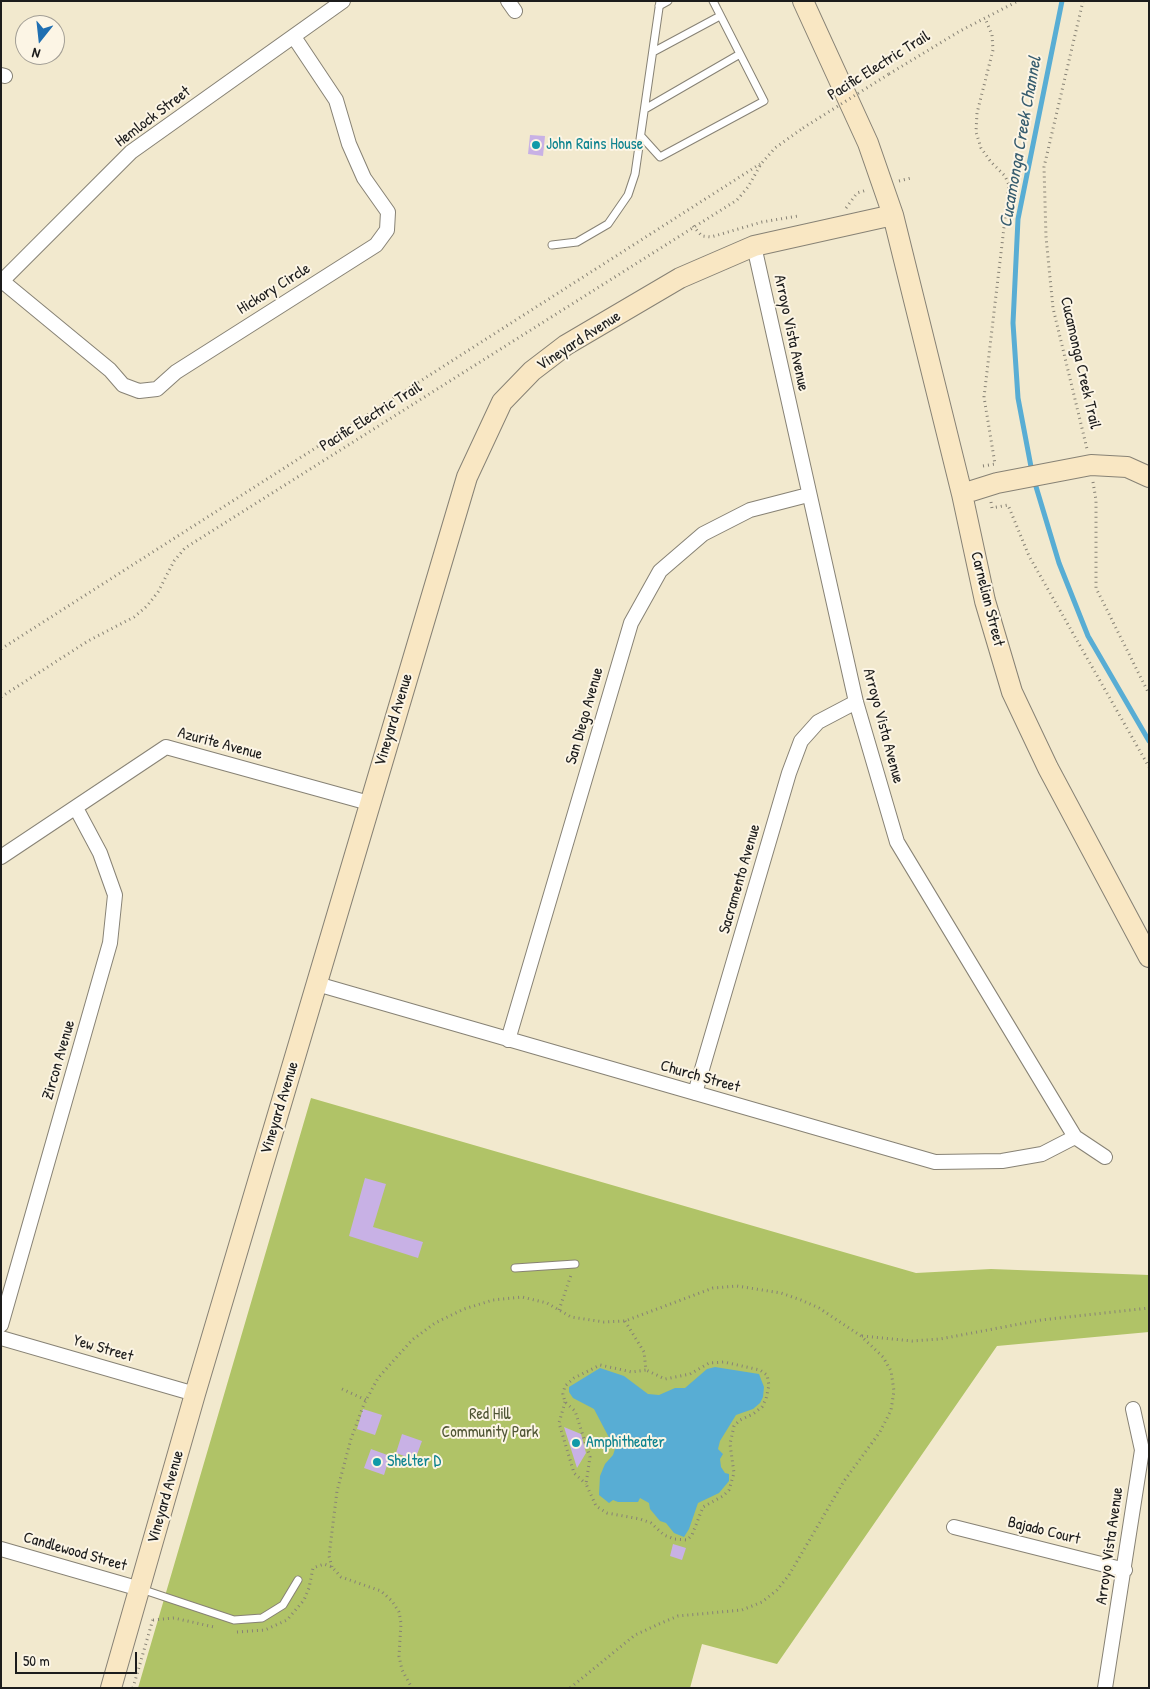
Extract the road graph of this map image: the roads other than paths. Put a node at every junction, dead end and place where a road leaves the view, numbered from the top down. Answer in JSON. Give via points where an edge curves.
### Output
{"nodes":[{"id":1,"x":343,"y":1,"type":"edge"},
{"id":2,"x":668,"y":1,"type":"edge"},
{"id":3,"x":713,"y":1,"type":"edge"},
{"id":4,"x":803,"y":1,"type":"edge"},
{"id":5,"x":660,"y":4,"type":"edge"},
{"id":6,"x":720,"y":16,"type":"junction"},
{"id":7,"x":294,"y":37,"type":"junction"},
{"id":8,"x":653,"y":52,"type":"junction"},
{"id":9,"x":740,"y":54,"type":"junction"},
{"id":10,"x":645,"y":109,"type":"junction"},
{"id":11,"x":641,"y":136,"type":"junction"},
{"id":12,"x":893,"y":215,"type":"junction"},
{"id":13,"x":552,"y":245,"type":"dead end"},
{"id":14,"x":754,"y":246,"type":"junction"},
{"id":15,"x":2,"y":282,"type":"edge"},
{"id":16,"x":1149,"y":477,"type":"edge"},
{"id":17,"x":962,"y":494,"type":"junction"},
{"id":18,"x":808,"y":495,"type":"junction"},
{"id":19,"x":856,"y":702,"type":"junction"},
{"id":20,"x":370,"y":803,"type":"junction"},
{"id":21,"x":76,"y":808,"type":"junction"},
{"id":22,"x":1,"y":857,"type":"edge"},
{"id":23,"x":1149,"y":957,"type":"edge"},
{"id":24,"x":317,"y":984,"type":"junction"},
{"id":25,"x":508,"y":1040,"type":"junction"},
{"id":26,"x":694,"y":1093,"type":"junction"},
{"id":27,"x":1075,"y":1137,"type":"junction"},
{"id":28,"x":1105,"y":1157,"type":"dead end"},
{"id":29,"x":575,"y":1264,"type":"road end"},
{"id":30,"x":515,"y":1268,"type":"dead end"},
{"id":31,"x":1,"y":1325,"type":"edge"},
{"id":32,"x":1,"y":1338,"type":"edge"},
{"id":33,"x":195,"y":1394,"type":"junction"},
{"id":34,"x":1134,"y":1408,"type":"dead end"},
{"id":35,"x":954,"y":1527,"type":"dead end"},
{"id":36,"x":1,"y":1549,"type":"edge"},
{"id":37,"x":1125,"y":1570,"type":"junction"},
{"id":38,"x":298,"y":1580,"type":"dead end"},
{"id":39,"x":140,"y":1589,"type":"junction"},
{"id":40,"x":111,"y":1688,"type":"edge"},
{"id":41,"x":1105,"y":1688,"type":"edge"}],
"edges":[{"from":1,"to":7,"type":"street","name":"Hemlock Street"},
{"from":2,"to":5,"type":"lane"},
{"from":3,"to":6,"type":"lane"},
{"from":4,"to":12,"type":"street","via":[[868,143]]},
{"from":5,"to":8,"type":"lane"},
{"from":6,"to":8,"type":"lane"},
{"from":6,"to":9,"type":"lane"},
{"from":7,"to":15,"type":"street","name":"Hemlock Street","via":[[131,152]]},
{"from":7,"to":15,"type":"street","name":"Hickory Circle","via":[[336,100],[349,144],[364,178],[388,212],[387,230],[376,245],[176,372],[157,389],[139,391],[123,385],[110,370]]},
{"from":8,"to":10,"type":"lane"},
{"from":9,"to":10,"type":"lane"},
{"from":9,"to":11,"type":"lane","via":[[764,102],[660,157]]},
{"from":10,"to":11,"type":"lane"},
{"from":11,"to":13,"type":"lane","via":[[628,195],[608,224],[576,242]]},
{"from":12,"to":14,"type":"street","name":"Vineyard Avenue"},
{"from":12,"to":17,"type":"street","name":"Carnelian Street"},
{"from":14,"to":18,"type":"street","name":"Arroyo Vista Avenue"},
{"from":14,"to":20,"type":"street","name":"Vineyard Avenue","via":[[680,278],[566,345],[532,371],[502,402],[467,477]]},
{"from":16,"to":17,"type":"street","via":[[1127,467],[1091,465],[997,483]]},
{"from":17,"to":23,"type":"street","name":"Carnelian Street","via":[[985,601],[1012,692],[1048,768]]},
{"from":18,"to":19,"type":"street","name":"Arroyo Vista Avenue"},
{"from":18,"to":25,"type":"street","name":"San Diego Avenue","via":[[750,510],[703,534],[660,571],[631,623]]},
{"from":19,"to":26,"type":"street","name":"Sacramento Avenue","via":[[818,722],[801,741]]},
{"from":19,"to":27,"type":"street","name":"Arroyo Vista Avenue","via":[[897,842]]},
{"from":20,"to":21,"type":"street","name":"Azurite Avenue","via":[[166,747]]},
{"from":20,"to":24,"type":"street","name":"Vineyard Avenue"},
{"from":21,"to":22,"type":"street","name":"Azurite Avenue"},
{"from":21,"to":31,"type":"street","name":"Zircon Avenue","via":[[100,853],[114,895],[110,944]]},
{"from":24,"to":25,"type":"street","name":"Church Street"},
{"from":24,"to":33,"type":"street","name":"Vineyard Avenue"},
{"from":25,"to":26,"type":"street","name":"Church Street"},
{"from":26,"to":27,"type":"street","name":"Church Street","via":[[935,1162],[1002,1161],[1042,1154]]},
{"from":27,"to":28,"type":"street","name":"Arroyo Vista Avenue"},
{"from":29,"to":30,"type":"lane"},
{"from":32,"to":33,"type":"street","name":"Yew Street"},
{"from":33,"to":39,"type":"street","name":"Vineyard Avenue"},
{"from":34,"to":37,"type":"street","name":"Arroyo Vista Avenue","via":[[1142,1450]]},
{"from":35,"to":37,"type":"street","name":"Bajado Court"},
{"from":36,"to":39,"type":"street","name":"Candlewood Street"},
{"from":37,"to":41,"type":"street","name":"Arroyo Vista Avenue"},
{"from":38,"to":39,"type":"lane","via":[[283,1605],[262,1618],[234,1620]]},
{"from":39,"to":40,"type":"street","name":"Vineyard Avenue"}]}
